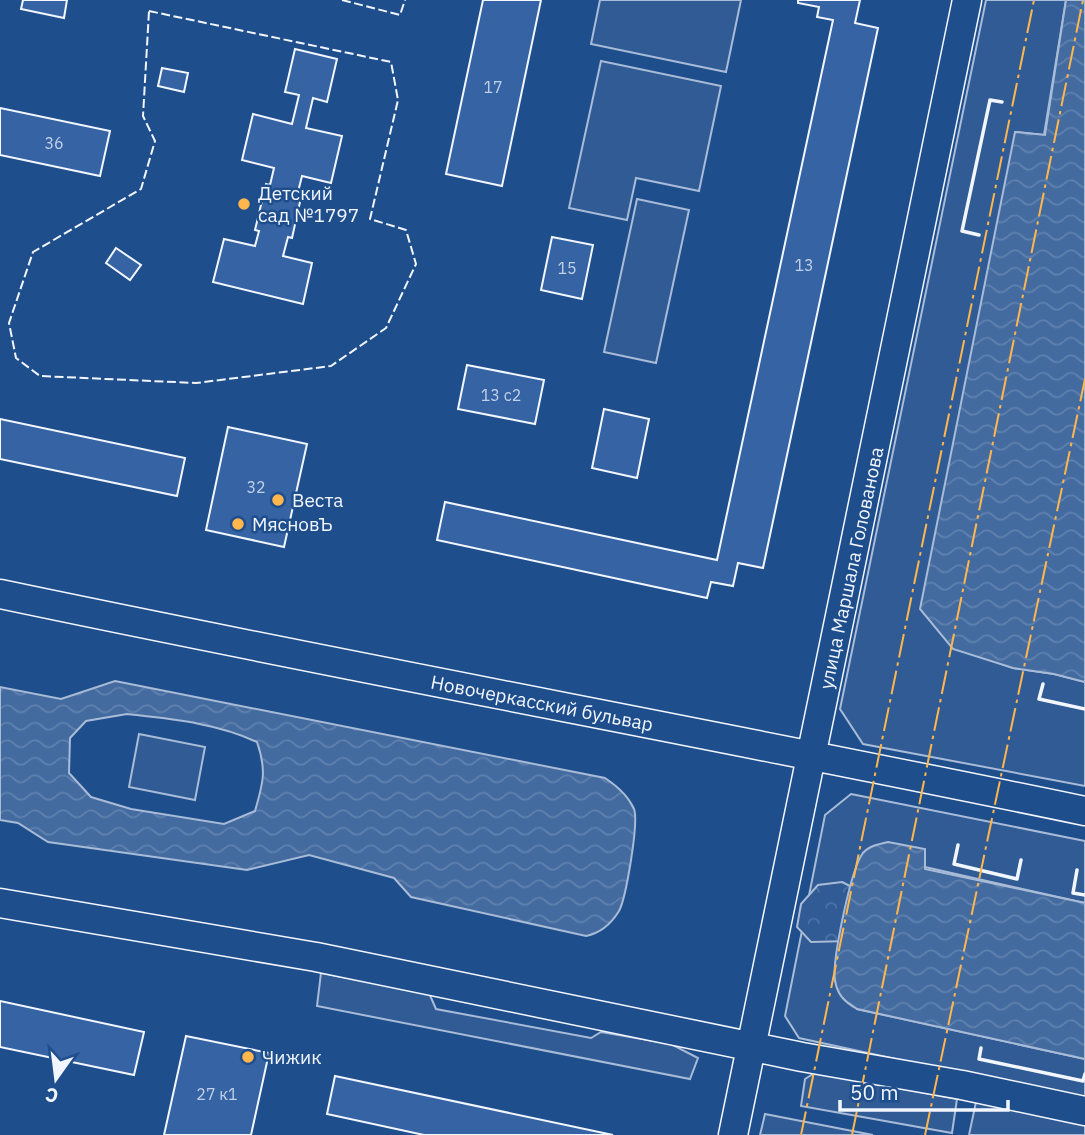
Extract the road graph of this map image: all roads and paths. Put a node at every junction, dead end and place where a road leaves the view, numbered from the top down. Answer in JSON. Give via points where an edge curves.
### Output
{"nodes":[{"id":1,"x":967,"y":0,"type":"edge"},
{"id":2,"x":0,"y":594,"type":"edge"},
{"id":3,"x":812,"y":755,"type":"junction"},
{"id":4,"x":1085,"y":811,"type":"edge"},
{"id":5,"x":0,"y":903,"type":"edge"},
{"id":6,"x":751,"y":1046,"type":"junction"},
{"id":7,"x":1085,"y":1111,"type":"edge"},
{"id":8,"x":733,"y":1135,"type":"edge"}],
"edges":[{"from":1,"to":3,"type":"street","name":"улица Маршала Голованова"},
{"from":2,"to":3,"type":"street","name":"Новочеркасский бульвар"},
{"from":3,"to":4,"type":"street","name":"Новочеркасский бульвар"},
{"from":3,"to":6,"type":"street","name":"улица Маршала Голованова"},
{"from":5,"to":6,"type":"street","via":[[316,957]]},
{"from":6,"to":7,"type":"street"},
{"from":6,"to":8,"type":"street","name":"улица Маршала Голованова"}]}
